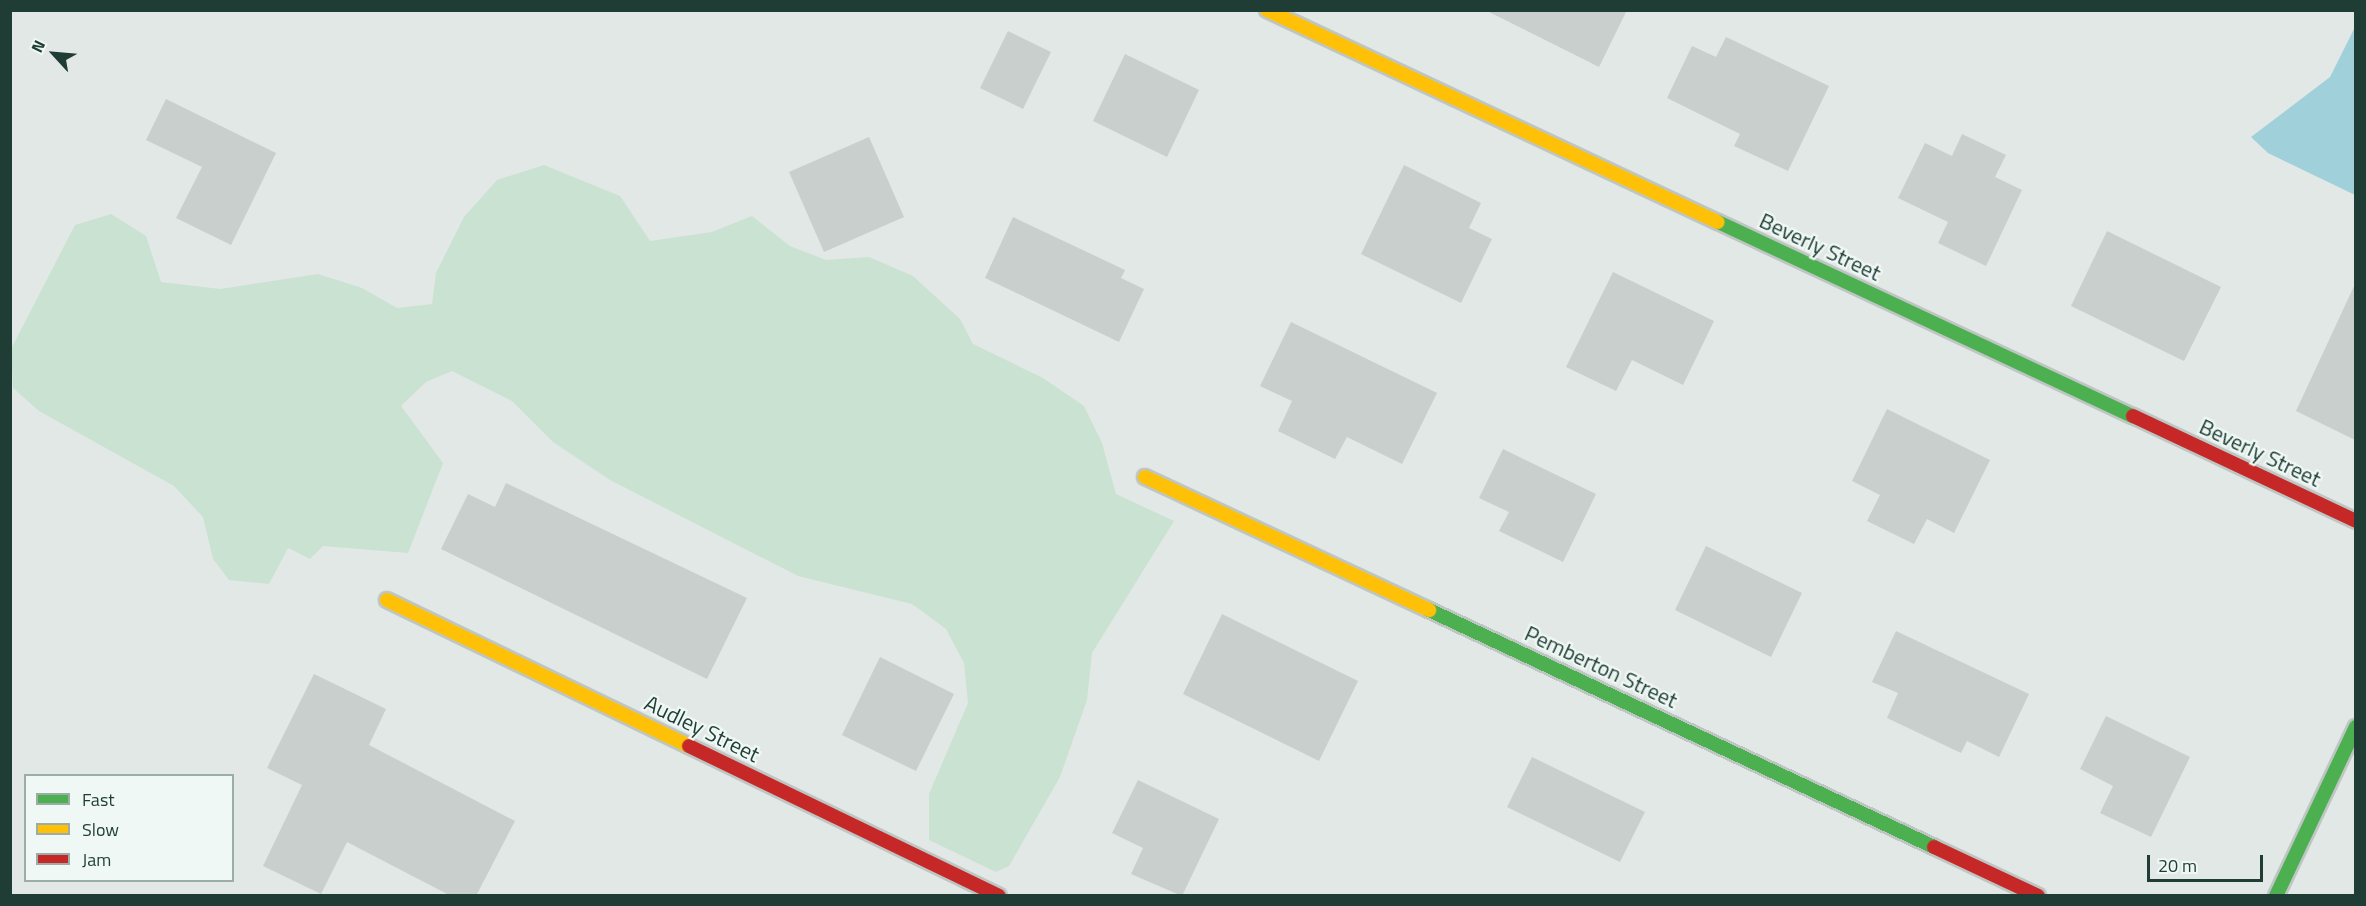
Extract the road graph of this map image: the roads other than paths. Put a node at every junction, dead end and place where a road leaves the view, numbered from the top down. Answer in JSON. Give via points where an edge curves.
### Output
{"nodes":[{"id":1,"x":1267,"y":10,"type":"edge"},
{"id":2,"x":1145,"y":477,"type":"dead end"},
{"id":3,"x":2355,"y":521,"type":"edge"},
{"id":4,"x":387,"y":600,"type":"dead end"},
{"id":5,"x":2355,"y":727,"type":"edge"},
{"id":6,"x":999,"y":896,"type":"edge"},
{"id":7,"x":2038,"y":896,"type":"edge"},
{"id":8,"x":2276,"y":896,"type":"edge"}],
"edges":[{"from":1,"to":3,"type":"street","name":"Beverly Street"},
{"from":2,"to":7,"type":"street","name":"Pemberton Street"},
{"from":4,"to":6,"type":"street","name":"Audley Street"},
{"from":5,"to":8,"type":"street"}]}
